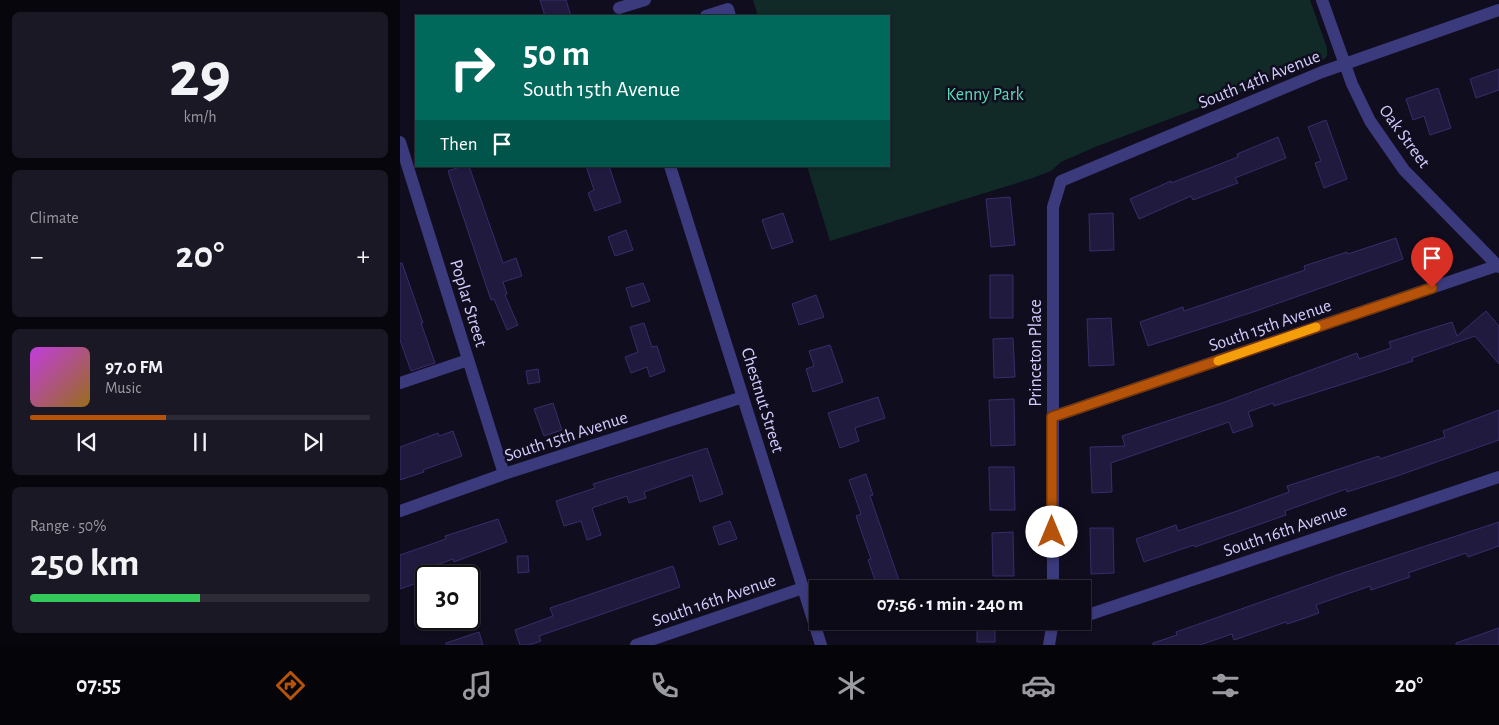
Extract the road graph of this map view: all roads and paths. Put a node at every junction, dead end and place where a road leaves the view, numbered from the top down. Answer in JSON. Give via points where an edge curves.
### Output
{"nodes":[{"id":1,"x":644,"y":0,"type":"edge"},
{"id":2,"x":1322,"y":0,"type":"edge"},
{"id":3,"x":619,"y":8,"type":"edge"},
{"id":4,"x":727,"y":9,"type":"edge"},
{"id":5,"x":1499,"y":10,"type":"edge"},
{"id":6,"x":709,"y":15,"type":"edge"},
{"id":7,"x":1345,"y":64,"type":"junction"},
{"id":8,"x":400,"y":142,"type":"edge"},
{"id":9,"x":670,"y":167,"type":"edge"},
{"id":10,"x":1052,"y":207,"type":"joint"},
{"id":11,"x":1499,"y":266,"type":"edge"},
{"id":12,"x":468,"y":360,"type":"junction"},
{"id":13,"x":400,"y":383,"type":"edge"},
{"id":14,"x":744,"y":396,"type":"junction"},
{"id":15,"x":1052,"y":417,"type":"junction"},
{"id":16,"x":504,"y":474,"type":"junction"},
{"id":17,"x":1499,"y":476,"type":"edge"},
{"id":18,"x":400,"y":511,"type":"edge"},
{"id":19,"x":1053,"y":580,"type":"edge"},
{"id":20,"x":803,"y":588,"type":"junction"},
{"id":21,"x":1091,"y":613,"type":"edge"},
{"id":22,"x":1052,"y":630,"type":"edge"},
{"id":23,"x":636,"y":645,"type":"edge"},
{"id":24,"x":821,"y":645,"type":"edge"},
{"id":25,"x":1049,"y":645,"type":"edge"}],
"edges":[{"from":1,"to":3,"type":"street"},
{"from":2,"to":7,"type":"street","name":"Oak Street"},
{"from":4,"to":6,"type":"street"},
{"from":5,"to":7,"type":"street","name":"South 14th Avenue"},
{"from":7,"to":10,"type":"street","name":"South 14th Avenue","via":[[1068,177],[1061,181]]},
{"from":7,"to":11,"type":"street","name":"Oak Street","via":[[1370,121],[1404,170]]},
{"from":8,"to":12,"type":"street","name":"Poplar Street"},
{"from":9,"to":14,"type":"street","name":"Chestnut Street"},
{"from":10,"to":15,"type":"street","name":"Princeton Place"},
{"from":11,"to":15,"type":"street","name":"South 15th Avenue"},
{"from":12,"to":13,"type":"street"},
{"from":12,"to":16,"type":"street","name":"Poplar Street"},
{"from":14,"to":16,"type":"street","name":"South 15th Avenue"},
{"from":14,"to":20,"type":"street","name":"Chestnut Street"},
{"from":15,"to":19,"type":"street","name":"Princeton Place"},
{"from":16,"to":18,"type":"street","name":"South 15th Avenue"},
{"from":17,"to":21,"type":"street","name":"South 16th Avenue"},
{"from":20,"to":23,"type":"street","name":"South 16th Avenue"},
{"from":20,"to":24,"type":"street","name":"Chestnut Street"},
{"from":22,"to":25,"type":"street"}]}
